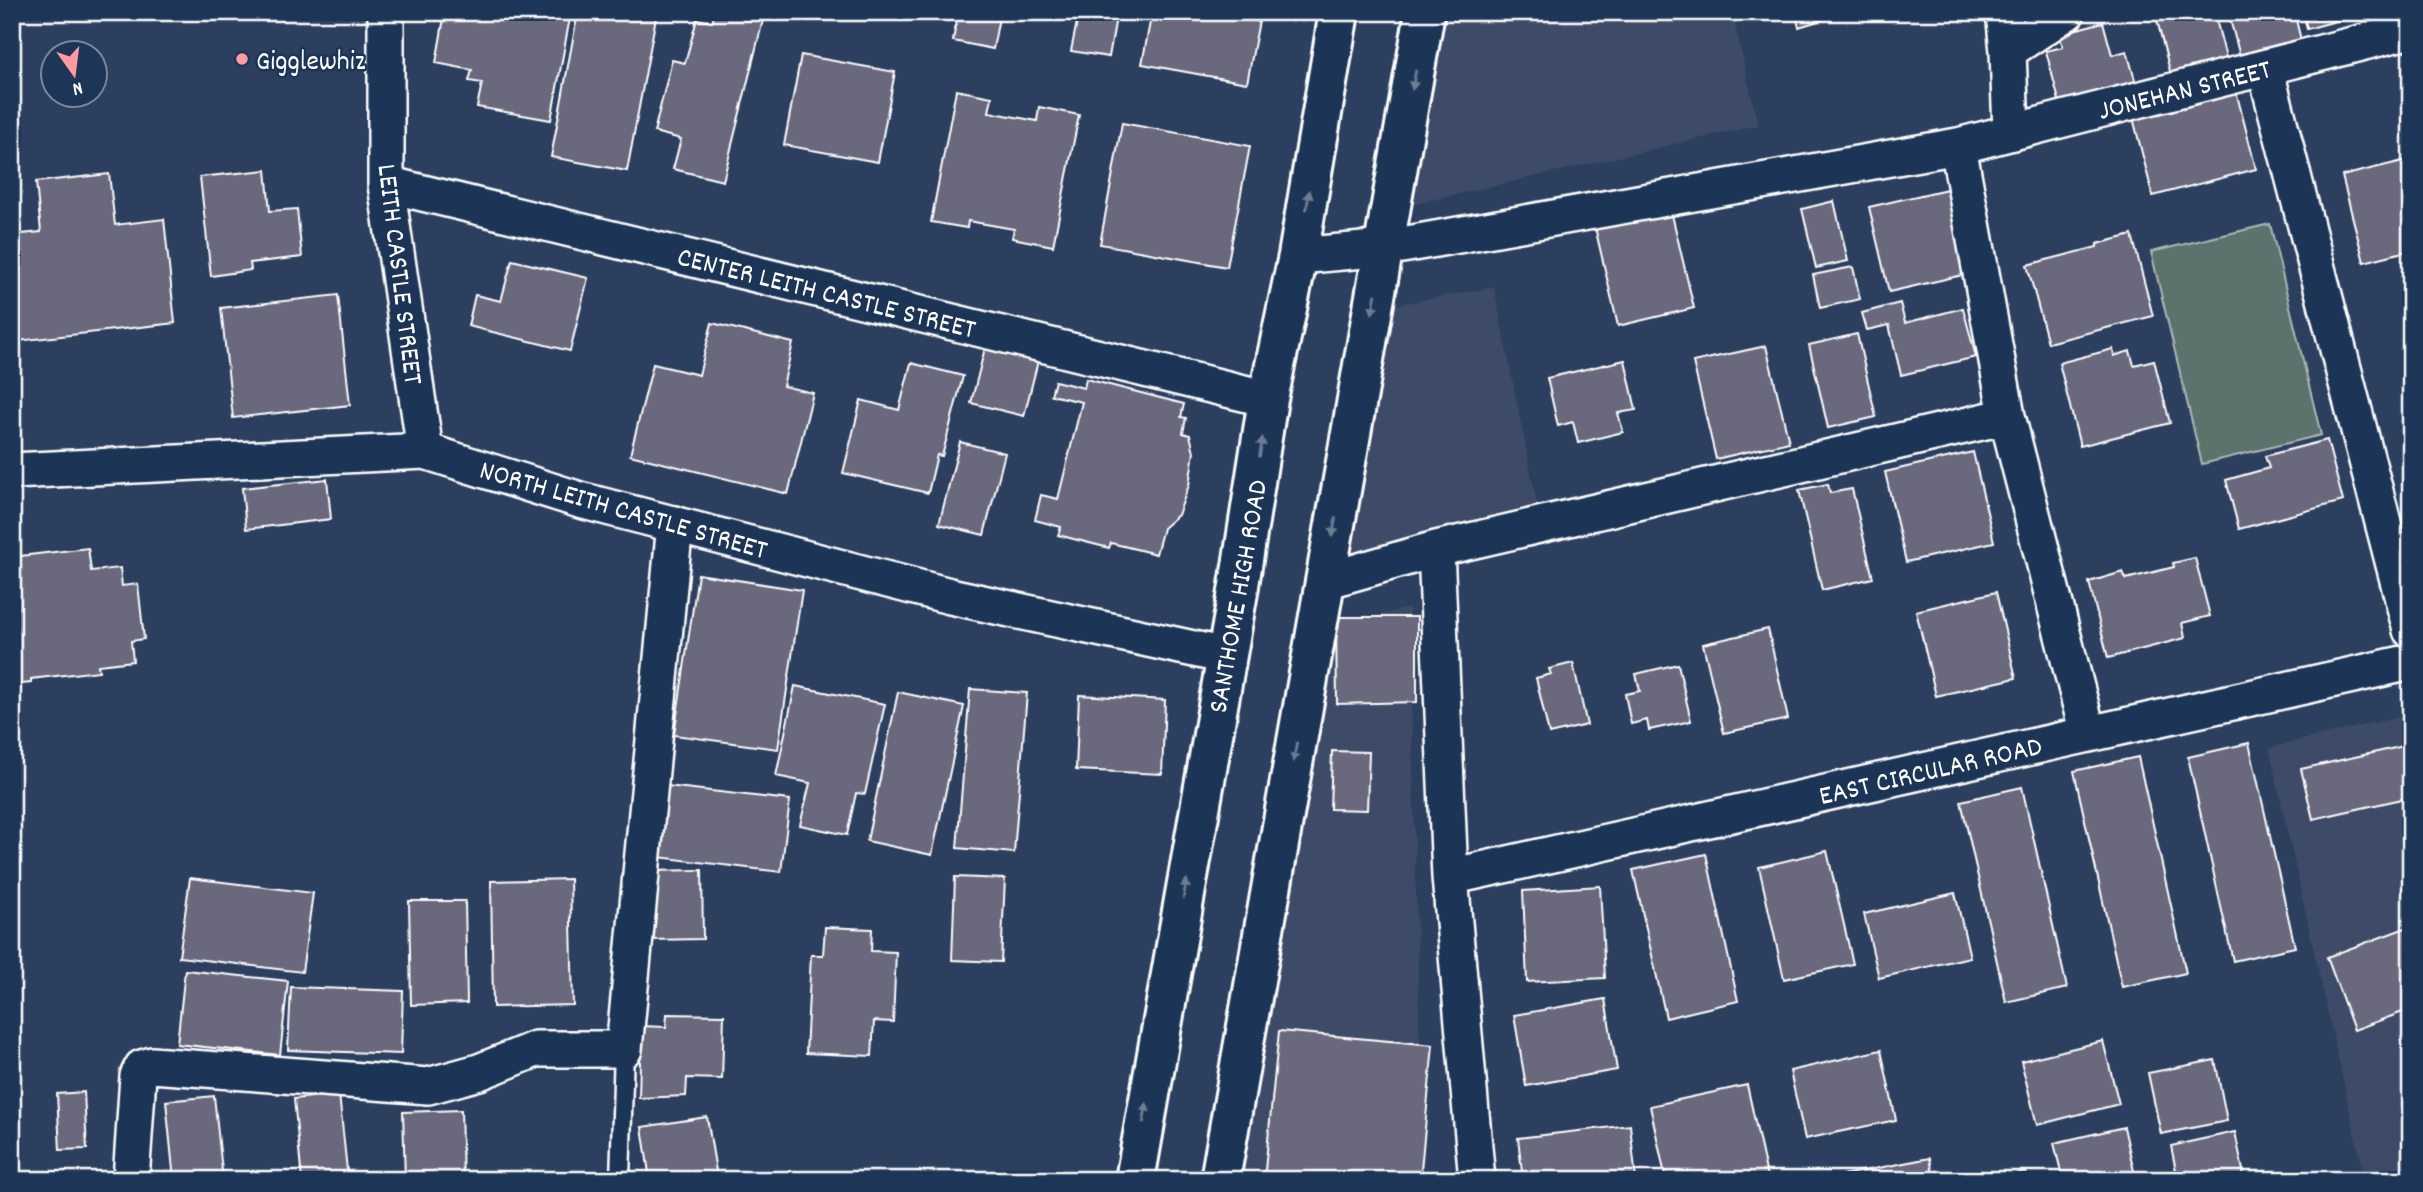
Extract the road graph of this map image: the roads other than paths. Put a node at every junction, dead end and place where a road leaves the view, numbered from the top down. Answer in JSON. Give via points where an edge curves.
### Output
{"nodes":[{"id":1,"x":386,"y":12,"type":"edge"},
{"id":2,"x":1339,"y":12,"type":"edge"},
{"id":3,"x":1425,"y":12,"type":"edge"},
{"id":4,"x":2004,"y":12,"type":"edge"},
{"id":5,"x":2067,"y":12,"type":"edge"},
{"id":6,"x":2411,"y":30,"type":"edge"},
{"id":7,"x":2008,"y":51,"type":"junction"},
{"id":8,"x":2265,"y":68,"type":"junction"},
{"id":9,"x":2011,"y":132,"type":"junction"},
{"id":10,"x":1958,"y":146,"type":"junction"},
{"id":11,"x":386,"y":184,"type":"junction"},
{"id":12,"x":1384,"y":248,"type":"junction"},
{"id":13,"x":1298,"y":256,"type":"junction"},
{"id":14,"x":1268,"y":399,"type":"junction"},
{"id":15,"x":2007,"y":416,"type":"junction"},
{"id":16,"x":425,"y":452,"type":"junction"},
{"id":17,"x":12,"y":471,"type":"edge"},
{"id":18,"x":675,"y":524,"type":"junction"},
{"id":19,"x":1436,"y":548,"type":"junction"},
{"id":20,"x":1325,"y":581,"type":"junction"},
{"id":21,"x":2411,"y":631,"type":"edge"},
{"id":22,"x":1226,"y":656,"type":"junction"},
{"id":23,"x":2411,"y":662,"type":"edge"},
{"id":24,"x":2088,"y":734,"type":"junction"},
{"id":25,"x":1450,"y":877,"type":"junction"},
{"id":26,"x":624,"y":1049,"type":"junction"},
{"id":27,"x":131,"y":1180,"type":"edge"},
{"id":28,"x":620,"y":1180,"type":"edge"},
{"id":29,"x":1135,"y":1180,"type":"edge"},
{"id":30,"x":1220,"y":1180,"type":"edge"},
{"id":31,"x":1477,"y":1180,"type":"edge"}],
"edges":[{"from":1,"to":11,"type":"street","name":"LEITH CASTLE STREET"},
{"from":13,"to":2,"type":"main road","name":"SANTHOME HIGH ROAD","one_way":true},
{"from":3,"to":12,"type":"main road","one_way":true},
{"from":4,"to":7,"type":"street"},
{"from":5,"to":7,"type":"street"},
{"from":6,"to":8,"type":"street","name":"JONEHAN STREET"},
{"from":7,"to":9,"type":"street"},
{"from":8,"to":9,"type":"street","name":"JONEHAN STREET"},
{"from":8,"to":21,"type":"street"},
{"from":9,"to":10,"type":"street","name":"JONEHAN STREET"},
{"from":10,"to":12,"type":"street","name":"JONEHAN STREET"},
{"from":10,"to":15,"type":"street"},
{"from":11,"to":14,"type":"street","name":"CENTER LEITH CASTLE STREET"},
{"from":11,"to":16,"type":"street","name":"LEITH CASTLE STREET"},
{"from":12,"to":13,"type":"street","name":"JONEHAN STREET"},
{"from":12,"to":20,"type":"main road","one_way":true},
{"from":13,"to":14,"type":"main road","name":"SANTHOME HIGH ROAD"},
{"from":22,"to":14,"type":"main road","name":"SANTHOME HIGH ROAD","one_way":true},
{"from":15,"to":19,"type":"street"},
{"from":15,"to":24,"type":"street"},
{"from":16,"to":17,"type":"street","name":"NORTH LEITH CASTLE STREET"},
{"from":16,"to":18,"type":"street","name":"NORTH LEITH CASTLE STREET"},
{"from":18,"to":22,"type":"street","name":"NORTH LEITH CASTLE STREET","via":[[950,596]]},
{"from":18,"to":26,"type":"street"},
{"from":19,"to":20,"type":"street"},
{"from":19,"to":25,"type":"street"},
{"from":20,"to":30,"type":"main road","one_way":true},
{"from":29,"to":22,"type":"main road","name":"SANTHOME HIGH ROAD","one_way":true},
{"from":23,"to":24,"type":"street","name":"EAST CIRCULAR ROAD"},
{"from":24,"to":25,"type":"street","name":"EAST CIRCULAR ROAD"},
{"from":25,"to":31,"type":"street"},
{"from":26,"to":27,"type":"street","via":[[536,1049],[428,1086],[152,1065],[142,1068],[138,1076]]},
{"from":26,"to":28,"type":"lane"}]}
